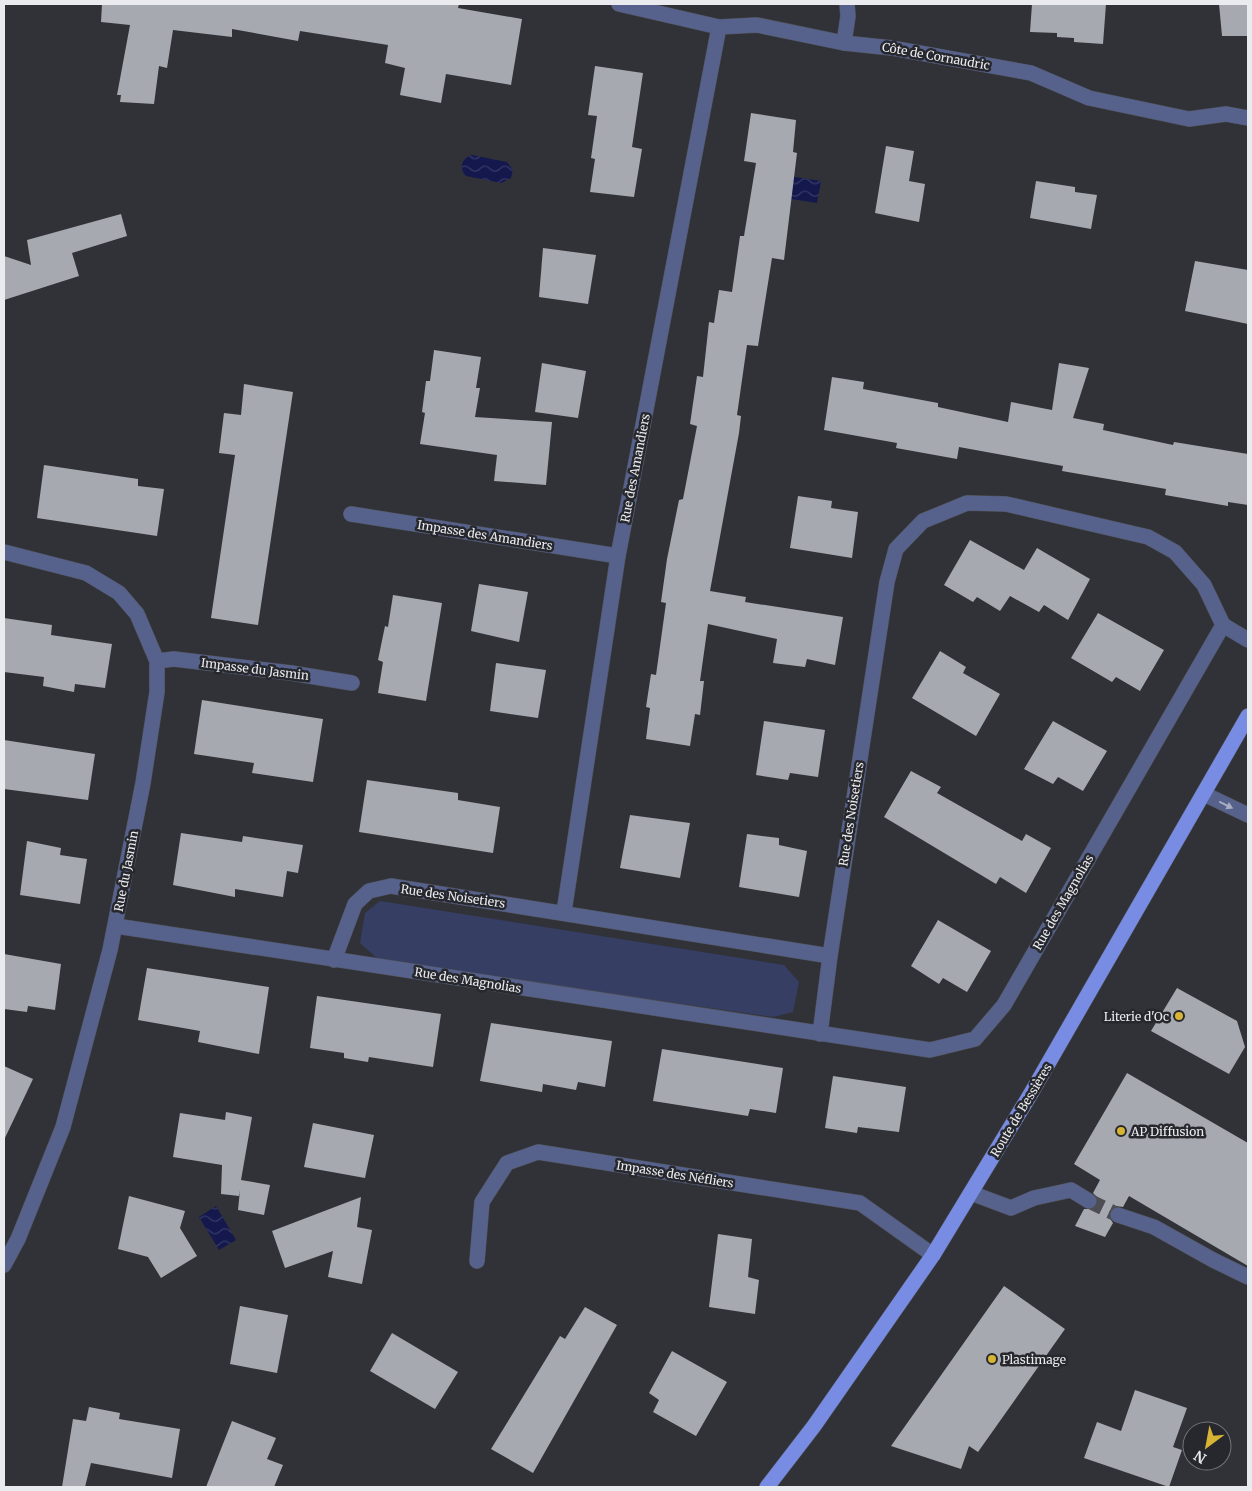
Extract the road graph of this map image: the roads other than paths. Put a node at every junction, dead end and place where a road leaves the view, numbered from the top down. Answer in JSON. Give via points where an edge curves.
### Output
{"nodes":[{"id":1,"x":619,"y":4,"type":"edge"},
{"id":2,"x":846,"y":4,"type":"edge"},
{"id":3,"x":719,"y":27,"type":"junction"},
{"id":4,"x":844,"y":43,"type":"junction"},
{"id":5,"x":1248,"y":118,"type":"edge"},
{"id":6,"x":351,"y":514,"type":"dead end"},
{"id":7,"x":4,"y":552,"type":"edge"},
{"id":8,"x":618,"y":556,"type":"junction"},
{"id":9,"x":1223,"y":625,"type":"junction"},
{"id":10,"x":1248,"y":640,"type":"edge"},
{"id":11,"x":157,"y":661,"type":"junction"},
{"id":12,"x":352,"y":683,"type":"dead end"},
{"id":13,"x":1248,"y":716,"type":"edge"},
{"id":14,"x":1204,"y":794,"type":"junction"},
{"id":15,"x":1248,"y":815,"type":"edge"},
{"id":16,"x":564,"y":912,"type":"junction"},
{"id":17,"x":116,"y":926,"type":"junction"},
{"id":18,"x":830,"y":956,"type":"junction"},
{"id":19,"x":334,"y":960,"type":"junction"},
{"id":20,"x":820,"y":1034,"type":"junction"},
{"id":21,"x":971,"y":1193,"type":"junction"},
{"id":22,"x":1089,"y":1200,"type":"tunnel mouth"},
{"id":23,"x":1118,"y":1215,"type":"tunnel mouth"},
{"id":24,"x":933,"y":1255,"type":"junction"},
{"id":25,"x":477,"y":1261,"type":"dead end"},
{"id":26,"x":4,"y":1265,"type":"edge"},
{"id":27,"x":1248,"y":1277,"type":"edge"},
{"id":28,"x":767,"y":1487,"type":"edge"}],
"edges":[{"from":1,"to":3,"type":"street","name":"Côte de Cornaudric"},
{"from":2,"to":4,"type":"street","via":[[848,16]]},
{"from":3,"to":4,"type":"street","name":"Côte de Cornaudric","via":[[757,25]]},
{"from":3,"to":8,"type":"street","name":"Rue des Amandiers"},
{"from":4,"to":5,"type":"street","name":"Côte de Cornaudric","via":[[892,48],[1031,73],[1089,98],[1189,119],[1226,114]]},
{"from":6,"to":8,"type":"street","name":"Impasse des Amandiers"},
{"from":7,"to":11,"type":"street","name":"Rue du Jasmin","via":[[86,573],[119,593],[137,614]]},
{"from":8,"to":16,"type":"street","name":"Rue des Amandiers"},
{"from":9,"to":10,"type":"street"},
{"from":9,"to":18,"type":"street","name":"Rue des Noisetiers","via":[[1204,585],[1175,552],[1148,536],[1006,504],[967,503],[923,521],[896,549],[887,582]]},
{"from":9,"to":20,"type":"street","name":"Rue des Magnolias","via":[[1004,1005],[975,1039],[930,1050]]},
{"from":11,"to":12,"type":"street","name":"Impasse du Jasmin","via":[[194,662]]},
{"from":11,"to":17,"type":"street","name":"Rue du Jasmin","via":[[157,692]]},
{"from":13,"to":14,"type":"main road","name":"Route de Bessières"},
{"from":14,"to":15,"type":"street","one_way":true},
{"from":14,"to":21,"type":"main road","name":"Route de Bessières"},
{"from":16,"to":18,"type":"street","name":"Rue des Noisetiers"},
{"from":16,"to":19,"type":"street","name":"Rue des Noisetiers","via":[[391,886],[369,891],[354,904]]},
{"from":17,"to":19,"type":"street","name":"Rue des Magnolias"},
{"from":17,"to":26,"type":"street","name":"Rue du Jasmin","via":[[64,1126],[18,1240]]},
{"from":18,"to":20,"type":"street"},
{"from":19,"to":20,"type":"street","name":"Rue des Magnolias"},
{"from":21,"to":22,"type":"street","via":[[1011,1208],[1034,1198],[1071,1190]]},
{"from":21,"to":24,"type":"main road","name":"Route de Bessières"},
{"from":23,"to":27,"type":"street","via":[[1154,1227]]},
{"from":24,"to":25,"type":"street","name":"Impasse des Néfliers","via":[[860,1203],[538,1152],[506,1163],[482,1202]]},
{"from":24,"to":28,"type":"main road","name":"Route de Bessières","via":[[814,1426]]}]}
